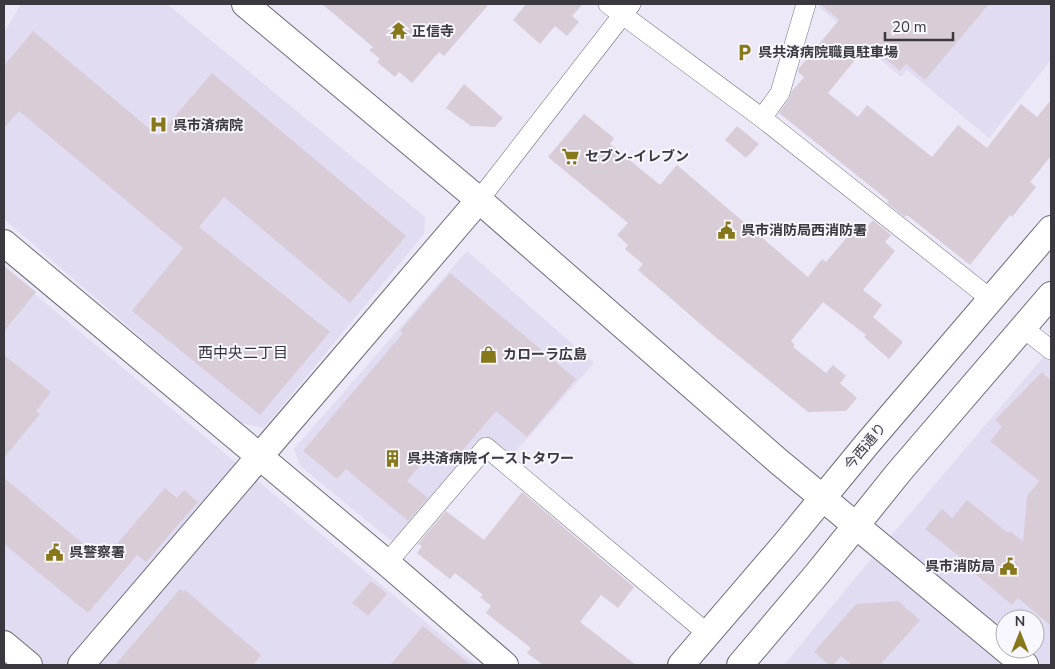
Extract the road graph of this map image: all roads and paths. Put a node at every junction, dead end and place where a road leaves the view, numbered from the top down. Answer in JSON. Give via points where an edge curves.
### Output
{"nodes":[{"id":1,"x":245,"y":4,"type":"edge"},
{"id":2,"x":608,"y":4,"type":"edge"},
{"id":3,"x":806,"y":4,"type":"edge"},
{"id":4,"x":627,"y":10,"type":"edge"},
{"id":5,"x":762,"y":118,"type":"junction"},
{"id":6,"x":479,"y":200,"type":"junction"},
{"id":7,"x":1051,"y":229,"type":"edge"},
{"id":8,"x":4,"y":243,"type":"edge"},
{"id":9,"x":1051,"y":295,"type":"edge"},
{"id":10,"x":992,"y":300,"type":"junction"},
{"id":11,"x":1023,"y":328,"type":"junction"},
{"id":12,"x":1051,"y":350,"type":"edge"},
{"id":13,"x":261,"y":457,"type":"junction"},
{"id":14,"x":822,"y":498,"type":"junction"},
{"id":15,"x":856,"y":526,"type":"junction"},
{"id":16,"x":387,"y":563,"type":"junction"},
{"id":17,"x":708,"y":634,"type":"junction"},
{"id":18,"x":995,"y":641,"type":"edge"},
{"id":19,"x":4,"y":644,"type":"edge"},
{"id":20,"x":29,"y":665,"type":"edge"},
{"id":21,"x":81,"y":665,"type":"edge"},
{"id":22,"x":505,"y":665,"type":"edge"},
{"id":23,"x":681,"y":665,"type":"edge"},
{"id":24,"x":742,"y":665,"type":"edge"}],
"edges":[{"from":1,"to":6,"type":"street"},
{"from":2,"to":4,"type":"street"},
{"from":3,"to":5,"type":"street","via":[[780,93]]},
{"from":4,"to":5,"type":"street"},
{"from":4,"to":6,"type":"street"},
{"from":5,"to":10,"type":"street"},
{"from":6,"to":13,"type":"street"},
{"from":6,"to":14,"type":"street"},
{"from":7,"to":10,"type":"street","name":"今西通り"},
{"from":8,"to":13,"type":"street"},
{"from":9,"to":11,"type":"street"},
{"from":10,"to":14,"type":"street","name":"今西通り"},
{"from":11,"to":12,"type":"street"},
{"from":11,"to":15,"type":"street","via":[[898,472]]},
{"from":13,"to":16,"type":"street"},
{"from":13,"to":21,"type":"street"},
{"from":14,"to":15,"type":"street"},
{"from":14,"to":17,"type":"street","name":"今西通り"},
{"from":15,"to":18,"type":"street"},
{"from":15,"to":24,"type":"street"},
{"from":16,"to":17,"type":"street","via":[[486,447]]},
{"from":16,"to":22,"type":"street"},
{"from":17,"to":23,"type":"street","name":"今西通り"},
{"from":19,"to":20,"type":"street"}]}
